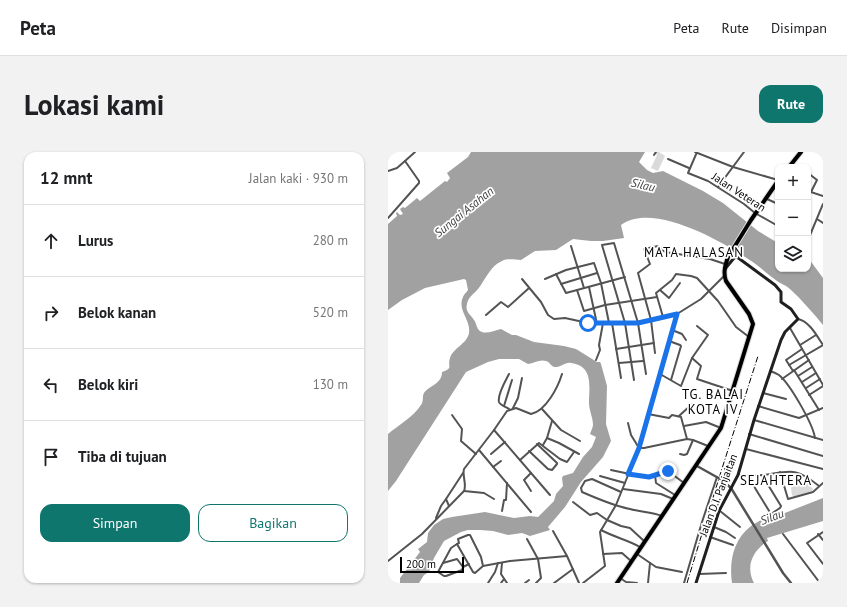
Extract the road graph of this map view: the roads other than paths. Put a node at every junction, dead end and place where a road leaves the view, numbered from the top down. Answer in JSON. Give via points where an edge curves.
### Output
{"nodes":[{"id":1,"x":414,"y":152,"type":"edge"},
{"id":2,"x":656,"y":152,"type":"edge"},
{"id":3,"x":696,"y":152,"type":"edge"},
{"id":4,"x":744,"y":152,"type":"edge"},
{"id":5,"x":801,"y":152,"type":"edge"},
{"id":6,"x":654,"y":155,"type":"dead end"},
{"id":7,"x":668,"y":159,"type":"dead end"},
{"id":8,"x":405,"y":161,"type":"junction"},
{"id":9,"x":791,"y":164,"type":"edge"},
{"id":10,"x":733,"y":167,"type":"junction"},
{"id":11,"x":689,"y":168,"type":"junction"},
{"id":12,"x":388,"y":171,"type":"edge"},
{"id":13,"x":811,"y":175,"type":"edge"},
{"id":14,"x":775,"y":180,"type":"edge"},
{"id":15,"x":775,"y":185,"type":"edge"},
{"id":16,"x":718,"y":187,"type":"junction"},
{"id":17,"x":811,"y":190,"type":"edge"},
{"id":18,"x":811,"y":192,"type":"edge"},
{"id":19,"x":823,"y":196,"type":"edge"},
{"id":20,"x":766,"y":198,"type":"junction"},
{"id":21,"x":775,"y":202,"type":"edge"},
{"id":22,"x":823,"y":204,"type":"edge"},
{"id":23,"x":755,"y":213,"type":"junction"},
{"id":24,"x":388,"y":218,"type":"edge"},
{"id":25,"x":817,"y":219,"type":"junction"},
{"id":26,"x":823,"y":223,"type":"edge"},
{"id":27,"x":775,"y":224,"type":"edge"},
{"id":28,"x":810,"y":236,"type":"edge"},
{"id":29,"x":571,"y":246,"type":"dead end"},
{"id":30,"x":725,"y":264,"type":"junction"},
{"id":31,"x":577,"y":267,"type":"junction"},
{"id":32,"x":724,"y":271,"type":"junction"},
{"id":33,"x":597,"y":273,"type":"junction"},
{"id":34,"x":556,"y":274,"type":"junction"},
{"id":35,"x":724,"y":276,"type":"junction"},
{"id":36,"x":581,"y":277,"type":"junction"},
{"id":37,"x":625,"y":277,"type":"junction"},
{"id":38,"x":522,"y":279,"type":"dead end"},
{"id":39,"x":545,"y":279,"type":"dead end"},
{"id":40,"x":613,"y":280,"type":"junction"},
{"id":41,"x":601,"y":283,"type":"junction"},
{"id":42,"x":680,"y":283,"type":"dead end"},
{"id":43,"x":561,"y":284,"type":"junction"},
{"id":44,"x":589,"y":286,"type":"junction"},
{"id":45,"x":529,"y":288,"type":"junction"},
{"id":46,"x":584,"y":288,"type":"junction"},
{"id":47,"x":578,"y":290,"type":"junction"},
{"id":48,"x":660,"y":290,"type":"junction"},
{"id":49,"x":709,"y":291,"type":"junction"},
{"id":50,"x":657,"y":298,"type":"junction"},
{"id":51,"x":645,"y":300,"type":"junction"},
{"id":52,"x":632,"y":301,"type":"junction"},
{"id":53,"x":620,"y":303,"type":"junction"},
{"id":54,"x":606,"y":305,"type":"junction"},
{"id":55,"x":594,"y":308,"type":"junction"},
{"id":56,"x":677,"y":314,"type":"junction"},
{"id":57,"x":486,"y":315,"type":"dead end"},
{"id":58,"x":663,"y":317,"type":"junction"},
{"id":59,"x":798,"y":319,"type":"junction"},
{"id":60,"x":651,"y":320,"type":"junction"},
{"id":61,"x":603,"y":323,"type":"junction"},
{"id":62,"x":609,"y":323,"type":"junction"},
{"id":63,"x":612,"y":323,"type":"junction"},
{"id":64,"x":638,"y":323,"type":"junction"},
{"id":65,"x":597,"y":324,"type":"junction"},
{"id":66,"x":625,"y":324,"type":"junction"},
{"id":67,"x":697,"y":326,"type":"dead end"},
{"id":68,"x":790,"y":328,"type":"junction"},
{"id":69,"x":672,"y":330,"type":"junction"},
{"id":70,"x":816,"y":335,"type":"junction"},
{"id":71,"x":750,"y":338,"type":"junction"},
{"id":72,"x":686,"y":340,"type":"dead end"},
{"id":73,"x":669,"y":341,"type":"junction"},
{"id":74,"x":654,"y":343,"type":"junction"},
{"id":75,"x":642,"y":345,"type":"junction"},
{"id":76,"x":800,"y":345,"type":"junction"},
{"id":77,"x":823,"y":345,"type":"edge"},
{"id":78,"x":629,"y":347,"type":"junction"},
{"id":79,"x":616,"y":349,"type":"junction"},
{"id":80,"x":802,"y":349,"type":"junction"},
{"id":81,"x":655,"y":353,"type":"dead end"},
{"id":82,"x":806,"y":355,"type":"junction"},
{"id":83,"x":692,"y":358,"type":"junction"},
{"id":84,"x":596,"y":360,"type":"dead end"},
{"id":85,"x":644,"y":360,"type":"junction"},
{"id":86,"x":809,"y":360,"type":"junction"},
{"id":87,"x":631,"y":362,"type":"junction"},
{"id":88,"x":618,"y":363,"type":"junction"},
{"id":89,"x":789,"y":365,"type":"junction"},
{"id":90,"x":812,"y":366,"type":"junction"},
{"id":91,"x":794,"y":370,"type":"junction"},
{"id":92,"x":770,"y":371,"type":"junction"},
{"id":93,"x":816,"y":373,"type":"junction"},
{"id":94,"x":509,"y":374,"type":"dead end"},
{"id":95,"x":562,"y":374,"type":"dead end"},
{"id":96,"x":646,"y":374,"type":"dead end"},
{"id":97,"x":660,"y":374,"type":"junction"},
{"id":98,"x":798,"y":376,"type":"junction"},
{"id":99,"x":522,"y":378,"type":"dead end"},
{"id":100,"x":621,"y":378,"type":"dead end"},
{"id":101,"x":782,"y":378,"type":"junction"},
{"id":102,"x":512,"y":380,"type":"dead end"},
{"id":103,"x":634,"y":380,"type":"dead end"},
{"id":104,"x":671,"y":380,"type":"junction"},
{"id":105,"x":820,"y":380,"type":"junction"},
{"id":106,"x":802,"y":382,"type":"junction"},
{"id":107,"x":823,"y":386,"type":"edge"},
{"id":108,"x":806,"y":388,"type":"junction"},
{"id":109,"x":734,"y":391,"type":"junction"},
{"id":110,"x":763,"y":393,"type":"junction"},
{"id":111,"x":809,"y":394,"type":"junction"},
{"id":112,"x":786,"y":399,"type":"dead end"},
{"id":113,"x":692,"y":404,"type":"dead end"},
{"id":114,"x":504,"y":406,"type":"junction"},
{"id":115,"x":758,"y":406,"type":"junction"},
{"id":116,"x":513,"y":408,"type":"junction"},
{"id":117,"x":823,"y":408,"type":"edge"},
{"id":118,"x":509,"y":409,"type":"junction"},
{"id":119,"x":542,"y":409,"type":"junction"},
{"id":120,"x":819,"y":410,"type":"junction"},
{"id":121,"x":648,"y":414,"type":"junction"},
{"id":122,"x":452,"y":415,"type":"dead end"},
{"id":123,"x":679,"y":416,"type":"junction"},
{"id":124,"x":807,"y":416,"type":"junction"},
{"id":125,"x":754,"y":420,"type":"junction"},
{"id":126,"x":552,"y":421,"type":"junction"},
{"id":127,"x":628,"y":423,"type":"dead end"},
{"id":128,"x":684,"y":426,"type":"junction"},
{"id":129,"x":721,"y":428,"type":"junction"},
{"id":130,"x":494,"y":430,"type":"junction"},
{"id":131,"x":749,"y":434,"type":"junction"},
{"id":132,"x":547,"y":438,"type":"junction"},
{"id":133,"x":815,"y":438,"type":"junction"},
{"id":134,"x":687,"y":439,"type":"junction"},
{"id":135,"x":693,"y":440,"type":"junction"},
{"id":136,"x":823,"y":440,"type":"edge"},
{"id":137,"x":580,"y":441,"type":"dead end"},
{"id":138,"x":505,"y":442,"type":"junction"},
{"id":139,"x":537,"y":444,"type":"junction"},
{"id":140,"x":543,"y":445,"type":"junction"},
{"id":141,"x":710,"y":447,"type":"junction"},
{"id":142,"x":639,"y":448,"type":"junction"},
{"id":143,"x":745,"y":448,"type":"junction"},
{"id":144,"x":479,"y":450,"type":"junction"},
{"id":145,"x":529,"y":451,"type":"junction"},
{"id":146,"x":574,"y":452,"type":"junction"},
{"id":147,"x":476,"y":454,"type":"junction"},
{"id":148,"x":491,"y":454,"type":"dead end"},
{"id":149,"x":579,"y":454,"type":"dead end"},
{"id":150,"x":680,"y":454,"type":"dead end"},
{"id":151,"x":823,"y":456,"type":"edge"},
{"id":152,"x":560,"y":459,"type":"junction"},
{"id":153,"x":520,"y":460,"type":"junction"},
{"id":154,"x":500,"y":461,"type":"dead end"},
{"id":155,"x":557,"y":463,"type":"junction"},
{"id":156,"x":697,"y":466,"type":"junction"},
{"id":157,"x":493,"y":467,"type":"junction"},
{"id":158,"x":611,"y":470,"type":"dead end"},
{"id":159,"x":823,"y":470,"type":"edge"},
{"id":160,"x":463,"y":472,"type":"junction"},
{"id":161,"x":780,"y":472,"type":"junction"},
{"id":162,"x":531,"y":473,"type":"junction"},
{"id":163,"x":628,"y":474,"type":"junction"},
{"id":164,"x":655,"y":475,"type":"junction"},
{"id":165,"x":738,"y":475,"type":"junction"},
{"id":166,"x":750,"y":475,"type":"junction"},
{"id":167,"x":762,"y":475,"type":"junction"},
{"id":168,"x":600,"y":476,"type":"dead end"},
{"id":169,"x":718,"y":477,"type":"junction"},
{"id":170,"x":507,"y":482,"type":"junction"},
{"id":171,"x":625,"y":482,"type":"junction"},
{"id":172,"x":823,"y":483,"type":"edge"},
{"id":173,"x":685,"y":484,"type":"junction"},
{"id":174,"x":819,"y":486,"type":"junction"},
{"id":175,"x":623,"y":488,"type":"junction"},
{"id":176,"x":731,"y":488,"type":"junction"},
{"id":177,"x":464,"y":491,"type":"junction"},
{"id":178,"x":531,"y":491,"type":"dead end"},
{"id":179,"x":622,"y":492,"type":"junction"},
{"id":180,"x":550,"y":495,"type":"dead end"},
{"id":181,"x":675,"y":498,"type":"junction"},
{"id":182,"x":446,"y":499,"type":"junction"},
{"id":183,"x":494,"y":499,"type":"dead end"},
{"id":184,"x":573,"y":502,"type":"dead end"},
{"id":185,"x":616,"y":505,"type":"junction"},
{"id":186,"x":449,"y":506,"type":"junction"},
{"id":187,"x":502,"y":511,"type":"dead end"},
{"id":188,"x":719,"y":511,"type":"junction"},
{"id":189,"x":530,"y":512,"type":"dead end"},
{"id":190,"x":663,"y":517,"type":"junction"},
{"id":191,"x":436,"y":519,"type":"junction"},
{"id":192,"x":607,"y":520,"type":"junction"},
{"id":193,"x":714,"y":527,"type":"junction"},
{"id":194,"x":740,"y":527,"type":"dead end"},
{"id":195,"x":601,"y":530,"type":"junction"},
{"id":196,"x":553,"y":531,"type":"dead end"},
{"id":197,"x":823,"y":532,"type":"edge"},
{"id":198,"x":783,"y":534,"type":"dead end"},
{"id":199,"x":818,"y":534,"type":"junction"},
{"id":200,"x":710,"y":537,"type":"junction"},
{"id":201,"x":735,"y":538,"type":"dead end"},
{"id":202,"x":528,"y":539,"type":"dead end"},
{"id":203,"x":823,"y":540,"type":"edge"},
{"id":204,"x":645,"y":542,"type":"junction"},
{"id":205,"x":457,"y":544,"type":"junction"},
{"id":206,"x":733,"y":545,"type":"dead end"},
{"id":207,"x":641,"y":548,"type":"junction"},
{"id":208,"x":603,"y":554,"type":"junction"},
{"id":209,"x":637,"y":554,"type":"junction"},
{"id":210,"x":567,"y":556,"type":"junction"},
{"id":211,"x":538,"y":559,"type":"junction"},
{"id":212,"x":388,"y":561,"type":"edge"},
{"id":213,"x":632,"y":561,"type":"junction"},
{"id":214,"x":443,"y":563,"type":"junction"},
{"id":215,"x":498,"y":563,"type":"junction"},
{"id":216,"x":502,"y":563,"type":"junction"},
{"id":217,"x":650,"y":563,"type":"junction"},
{"id":218,"x":469,"y":564,"type":"junction"},
{"id":219,"x":823,"y":564,"type":"edge"},
{"id":220,"x":483,"y":566,"type":"junction"},
{"id":221,"x":463,"y":568,"type":"junction"},
{"id":222,"x":573,"y":569,"type":"junction"},
{"id":223,"x":682,"y":572,"type":"dead end"},
{"id":224,"x":699,"y":574,"type":"junction"},
{"id":225,"x":726,"y":574,"type":"dead end"},
{"id":226,"x":620,"y":578,"type":"junction"},
{"id":227,"x":504,"y":579,"type":"junction"},
{"id":228,"x":529,"y":580,"type":"dead end"},
{"id":229,"x":540,"y":580,"type":"junction"},
{"id":230,"x":488,"y":583,"type":"edge"},
{"id":231,"x":501,"y":583,"type":"edge"},
{"id":232,"x":507,"y":583,"type":"edge"},
{"id":233,"x":525,"y":583,"type":"edge"},
{"id":234,"x":536,"y":583,"type":"edge"},
{"id":235,"x":543,"y":583,"type":"edge"},
{"id":236,"x":554,"y":583,"type":"edge"},
{"id":237,"x":579,"y":583,"type":"edge"},
{"id":238,"x":583,"y":583,"type":"edge"},
{"id":239,"x":617,"y":583,"type":"edge"},
{"id":240,"x":637,"y":583,"type":"edge"},
{"id":241,"x":648,"y":583,"type":"edge"},
{"id":242,"x":684,"y":583,"type":"edge"},
{"id":243,"x":696,"y":583,"type":"edge"},
{"id":244,"x":791,"y":583,"type":"edge"},
{"id":245,"x":820,"y":583,"type":"edge"}],
"edges":[{"from":1,"to":8,"type":"street"},
{"from":2,"to":6,"type":"street"},
{"from":3,"to":10,"type":"street"},
{"from":3,"to":11,"type":"street"},
{"from":4,"to":10,"type":"street"},
{"from":5,"to":9,"type":"highway"},
{"from":7,"to":11,"type":"street"},
{"from":8,"to":12,"type":"street"},
{"from":8,"to":24,"type":"street","via":[[419,183]]},
{"from":10,"to":14,"type":"street"},
{"from":10,"to":16,"type":"street"},
{"from":11,"to":16,"type":"street","name":"Jalan Veteran","via":[[688,173]]},
{"from":13,"to":17,"type":"street","via":[[817,180]]},
{"from":15,"to":20,"type":"highway"},
{"from":16,"to":23,"type":"street","name":"Jalan Veteran"},
{"from":18,"to":19,"type":"street"},
{"from":20,"to":21,"type":"street"},
{"from":20,"to":23,"type":"highway"},
{"from":22,"to":25,"type":"street"},
{"from":23,"to":27,"type":"street","name":"Jalan Veteran"},
{"from":23,"to":30,"type":"highway"},
{"from":25,"to":26,"type":"street"},
{"from":25,"to":28,"type":"street"},
{"from":29,"to":31,"type":"street"},
{"from":30,"to":32,"type":"highway"},
{"from":30,"to":51,"type":"street","via":[[665,252],[658,246],[644,248],[650,264],[638,273]]},
{"from":31,"to":33,"type":"street","via":[[593,263]]},
{"from":31,"to":34,"type":"street"},
{"from":31,"to":36,"type":"street"},
{"from":32,"to":35,"type":"highway"},
{"from":32,"to":59,"type":"main road","via":[[737,257],[775,285],[781,292],[781,302],[791,309]]},
{"from":33,"to":36,"type":"street"},
{"from":33,"to":41,"type":"street"},
{"from":34,"to":39,"type":"street"},
{"from":34,"to":43,"type":"street"},
{"from":35,"to":49,"type":"street"},
{"from":35,"to":71,"type":"highway","via":[[752,321],[753,330]]},
{"from":36,"to":43,"type":"street"},
{"from":36,"to":46,"type":"street"},
{"from":37,"to":40,"type":"street"},
{"from":37,"to":40,"type":"street","via":[[614,243],[602,245]]},
{"from":37,"to":52,"type":"street"},
{"from":38,"to":45,"type":"street"},
{"from":40,"to":41,"type":"street"},
{"from":40,"to":53,"type":"street"},
{"from":41,"to":44,"type":"street"},
{"from":41,"to":54,"type":"street"},
{"from":42,"to":48,"type":"street","via":[[669,298]]},
{"from":43,"to":47,"type":"street","via":[[566,293]]},
{"from":44,"to":46,"type":"street"},
{"from":44,"to":55,"type":"street"},
{"from":45,"to":57,"type":"street","via":[[508,307],[501,302]]},
{"from":45,"to":65,"type":"street","via":[[552,319],[565,318]]},
{"from":46,"to":47,"type":"street"},
{"from":47,"to":55,"type":"street","via":[[583,310]]},
{"from":48,"to":49,"type":"street","via":[[677,274],[697,278]]},
{"from":48,"to":50,"type":"street","via":[[656,293]]},
{"from":49,"to":56,"type":"street"},
{"from":49,"to":71,"type":"street","via":[[734,324]]},
{"from":50,"to":51,"type":"street"},
{"from":50,"to":58,"type":"street"},
{"from":51,"to":52,"type":"street"},
{"from":51,"to":60,"type":"street"},
{"from":52,"to":53,"type":"street"},
{"from":52,"to":64,"type":"street"},
{"from":53,"to":54,"type":"street"},
{"from":53,"to":66,"type":"street"},
{"from":54,"to":55,"type":"street"},
{"from":54,"to":62,"type":"street"},
{"from":55,"to":65,"type":"street"},
{"from":56,"to":58,"type":"street"},
{"from":56,"to":69,"type":"street"},
{"from":58,"to":60,"type":"street"},
{"from":59,"to":68,"type":"main road","name":"Jalan D.I. Panjaitan"},
{"from":59,"to":70,"type":"street","via":[[804,321]]},
{"from":60,"to":64,"type":"street"},
{"from":60,"to":74,"type":"street"},
{"from":61,"to":62,"type":"street"},
{"from":61,"to":65,"type":"street"},
{"from":61,"to":84,"type":"street","via":[[600,350]]},
{"from":62,"to":63,"type":"street"},
{"from":63,"to":66,"type":"street"},
{"from":63,"to":79,"type":"street"},
{"from":64,"to":66,"type":"street"},
{"from":64,"to":75,"type":"street"},
{"from":66,"to":78,"type":"street"},
{"from":67,"to":83,"type":"street","via":[[708,335]]},
{"from":68,"to":76,"type":"street"},
{"from":68,"to":92,"type":"main road","name":"Jalan D.I. Panjaitan","via":[[783,334]]},
{"from":69,"to":72,"type":"street","via":[[680,333]]},
{"from":69,"to":73,"type":"street"},
{"from":70,"to":76,"type":"street"},
{"from":70,"to":77,"type":"street"},
{"from":71,"to":109,"type":"highway"},
{"from":73,"to":97,"type":"street"},
{"from":73,"to":104,"type":"street","via":[[681,346]]},
{"from":74,"to":75,"type":"street"},
{"from":74,"to":81,"type":"street"},
{"from":75,"to":78,"type":"street"},
{"from":75,"to":85,"type":"street"},
{"from":76,"to":80,"type":"street"},
{"from":77,"to":82,"type":"street"},
{"from":78,"to":79,"type":"street"},
{"from":78,"to":87,"type":"street"},
{"from":79,"to":88,"type":"street"},
{"from":80,"to":82,"type":"street"},
{"from":80,"to":89,"type":"street","via":[[786,360]]},
{"from":82,"to":86,"type":"street"},
{"from":82,"to":89,"type":"street"},
{"from":83,"to":104,"type":"street","via":[[681,386]]},
{"from":83,"to":109,"type":"street","via":[[701,366],[697,379]]},
{"from":85,"to":87,"type":"street"},
{"from":85,"to":96,"type":"street"},
{"from":86,"to":90,"type":"street"},
{"from":86,"to":91,"type":"street"},
{"from":87,"to":88,"type":"street"},
{"from":87,"to":103,"type":"street"},
{"from":88,"to":100,"type":"street"},
{"from":89,"to":91,"type":"street"},
{"from":90,"to":93,"type":"street"},
{"from":90,"to":98,"type":"street"},
{"from":91,"to":98,"type":"street"},
{"from":91,"to":101,"type":"street"},
{"from":92,"to":101,"type":"street"},
{"from":92,"to":110,"type":"main road","name":"Jalan D.I. Panjaitan"},
{"from":93,"to":105,"type":"street"},
{"from":93,"to":106,"type":"street"},
{"from":94,"to":114,"type":"street","via":[[503,384],[499,400]]},
{"from":95,"to":119,"type":"street","via":[[559,384]]},
{"from":97,"to":104,"type":"street"},
{"from":97,"to":121,"type":"street"},
{"from":98,"to":106,"type":"street"},
{"from":99,"to":116,"type":"street"},
{"from":101,"to":124,"type":"street"},
{"from":102,"to":114,"type":"street"},
{"from":105,"to":107,"type":"street"},
{"from":105,"to":108,"type":"street"},
{"from":106,"to":108,"type":"street"},
{"from":107,"to":111,"type":"street"},
{"from":108,"to":111,"type":"street"},
{"from":109,"to":129,"type":"highway"},
{"from":110,"to":112,"type":"street"},
{"from":110,"to":115,"type":"main road","name":"Jalan D.I. Panjaitan"},
{"from":111,"to":120,"type":"street"},
{"from":113,"to":123,"type":"street"},
{"from":114,"to":118,"type":"street"},
{"from":115,"to":124,"type":"street","via":[[799,418]]},
{"from":115,"to":125,"type":"main road","name":"Jalan D.I. Panjaitan"},
{"from":116,"to":118,"type":"street"},
{"from":116,"to":119,"type":"street","via":[[532,414]]},
{"from":117,"to":120,"type":"street"},
{"from":118,"to":130,"type":"street"},
{"from":119,"to":126,"type":"street"},
{"from":120,"to":124,"type":"street"},
{"from":121,"to":123,"type":"street","via":[[669,418],[672,415]]},
{"from":121,"to":142,"type":"street"},
{"from":122,"to":147,"type":"street","via":[[462,429],[461,441]]},
{"from":123,"to":128,"type":"street"},
{"from":124,"to":133,"type":"street"},
{"from":125,"to":131,"type":"main road","name":"Jalan D.I. Panjaitan"},
{"from":125,"to":133,"type":"street"},
{"from":126,"to":132,"type":"street"},
{"from":126,"to":137,"type":"street","via":[[561,430]]},
{"from":127,"to":142,"type":"street","via":[[631,435]]},
{"from":128,"to":129,"type":"street","via":[[706,422]]},
{"from":128,"to":134,"type":"street"},
{"from":129,"to":141,"type":"highway"},
{"from":130,"to":138,"type":"street"},
{"from":130,"to":144,"type":"street"},
{"from":131,"to":143,"type":"main road","name":"Jalan D.I. Panjaitan"},
{"from":131,"to":151,"type":"street"},
{"from":132,"to":140,"type":"street"},
{"from":132,"to":146,"type":"street"},
{"from":133,"to":136,"type":"street"},
{"from":134,"to":135,"type":"street"},
{"from":134,"to":142,"type":"street"},
{"from":135,"to":141,"type":"street"},
{"from":135,"to":150,"type":"street","via":[[688,453]]},
{"from":138,"to":148,"type":"street"},
{"from":138,"to":153,"type":"street"},
{"from":139,"to":140,"type":"street"},
{"from":139,"to":145,"type":"street"},
{"from":139,"to":155,"type":"street"},
{"from":140,"to":152,"type":"street"},
{"from":141,"to":156,"type":"highway"},
{"from":142,"to":163,"type":"street"},
{"from":143,"to":159,"type":"street"},
{"from":143,"to":165,"type":"main road","name":"Jalan D.I. Panjaitan"},
{"from":144,"to":147,"type":"street"},
{"from":144,"to":157,"type":"street"},
{"from":145,"to":153,"type":"street"},
{"from":145,"to":155,"type":"street","via":[[550,470]]},
{"from":146,"to":149,"type":"street"},
{"from":146,"to":152,"type":"street","via":[[569,462]]},
{"from":147,"to":160,"type":"street"},
{"from":152,"to":155,"type":"street"},
{"from":153,"to":162,"type":"street"},
{"from":154,"to":157,"type":"street"},
{"from":156,"to":169,"type":"street"},
{"from":156,"to":173,"type":"highway"},
{"from":157,"to":170,"type":"street"},
{"from":158,"to":163,"type":"street"},
{"from":160,"to":177,"type":"street","via":[[466,487]]},
{"from":160,"to":182,"type":"street"},
{"from":161,"to":167,"type":"street"},
{"from":161,"to":174,"type":"street","via":[[796,472],[807,476]]},
{"from":161,"to":174,"type":"street","via":[[788,499],[811,493]]},
{"from":162,"to":178,"type":"street","via":[[524,480]]},
{"from":162,"to":180,"type":"street"},
{"from":163,"to":164,"type":"street","via":[[649,477]]},
{"from":163,"to":171,"type":"street"},
{"from":164,"to":173,"type":"street","via":[[668,471]]},
{"from":164,"to":181,"type":"street","via":[[656,483]]},
{"from":165,"to":166,"type":"street"},
{"from":165,"to":176,"type":"main road","name":"Jalan D.I. Panjaitan"},
{"from":166,"to":167,"type":"street"},
{"from":166,"to":167,"type":"street","via":[[771,514],[781,506]]},
{"from":168,"to":171,"type":"street"},
{"from":169,"to":176,"type":"street"},
{"from":169,"to":242,"type":"street"},
{"from":170,"to":187,"type":"street","via":[[507,500],[504,500]]},
{"from":170,"to":189,"type":"street"},
{"from":171,"to":175,"type":"street"},
{"from":172,"to":174,"type":"street"},
{"from":173,"to":181,"type":"highway"},
{"from":175,"to":179,"type":"street"},
{"from":175,"to":181,"type":"street"},
{"from":176,"to":188,"type":"main road","name":"Jalan D.I. Panjaitan"},
{"from":176,"to":244,"type":"street"},
{"from":177,"to":183,"type":"street","via":[[484,493]]},
{"from":177,"to":186,"type":"street"},
{"from":179,"to":185,"type":"street"},
{"from":179,"to":185,"type":"street","via":[[592,479],[585,481],[581,488],[582,492]]},
{"from":181,"to":190,"type":"highway"},
{"from":182,"to":186,"type":"street"},
{"from":182,"to":191,"type":"street"},
{"from":184,"to":192,"type":"street","via":[[590,515],[597,513]]},
{"from":185,"to":190,"type":"street"},
{"from":185,"to":192,"type":"street"},
{"from":186,"to":191,"type":"street"},
{"from":188,"to":193,"type":"main road","name":"Jalan D.I. Panjaitan"},
{"from":188,"to":194,"type":"street"},
{"from":190,"to":204,"type":"highway"},
{"from":191,"to":212,"type":"street","via":[[422,534]]},
{"from":192,"to":195,"type":"street"},
{"from":192,"to":204,"type":"street","via":[[630,528]]},
{"from":193,"to":200,"type":"main road","name":"Jalan D.I. Panjaitan"},
{"from":193,"to":201,"type":"street"},
{"from":195,"to":207,"type":"street"},
{"from":195,"to":208,"type":"street"},
{"from":196,"to":210,"type":"street"},
{"from":197,"to":199,"type":"street"},
{"from":198,"to":245,"type":"street"},
{"from":199,"to":203,"type":"street"},
{"from":199,"to":219,"type":"street","via":[[808,543]]},
{"from":200,"to":206,"type":"street"},
{"from":200,"to":224,"type":"main road","name":"Jalan D.I. Panjaitan"},
{"from":202,"to":211,"type":"street"},
{"from":204,"to":207,"type":"highway"},
{"from":205,"to":214,"type":"street","via":[[451,548]]},
{"from":205,"to":218,"type":"street"},
{"from":205,"to":220,"type":"street","via":[[458,539],[469,535]]},
{"from":207,"to":209,"type":"highway"},
{"from":208,"to":213,"type":"street","via":[[622,553]]},
{"from":208,"to":238,"type":"street","via":[[604,567]]},
{"from":209,"to":213,"type":"highway"},
{"from":209,"to":217,"type":"street"},
{"from":210,"to":211,"type":"street"},
{"from":210,"to":222,"type":"street"},
{"from":211,"to":216,"type":"street"},
{"from":211,"to":229,"type":"street"},
{"from":213,"to":226,"type":"highway"},
{"from":214,"to":221,"type":"street","via":[[458,559]]},
{"from":214,"to":221,"type":"street","via":[[438,572],[444,576]]},
{"from":215,"to":216,"type":"street"},
{"from":215,"to":220,"type":"street"},
{"from":215,"to":230,"type":"street"},
{"from":216,"to":227,"type":"street","via":[[501,573]]},
{"from":217,"to":223,"type":"street","via":[[658,568]]},
{"from":217,"to":241,"type":"street"},
{"from":218,"to":220,"type":"street","via":[[475,573]]},
{"from":218,"to":221,"type":"street"},
{"from":222,"to":236,"type":"street"},
{"from":222,"to":237,"type":"street"},
{"from":224,"to":225,"type":"street"},
{"from":224,"to":243,"type":"main road","name":"Jalan D.I. Panjaitan"},
{"from":226,"to":239,"type":"highway"},
{"from":226,"to":240,"type":"street","via":[[626,582]]},
{"from":227,"to":231,"type":"street"},
{"from":227,"to":232,"type":"street"},
{"from":228,"to":233,"type":"street"},
{"from":229,"to":234,"type":"street"},
{"from":229,"to":235,"type":"street"}]}
